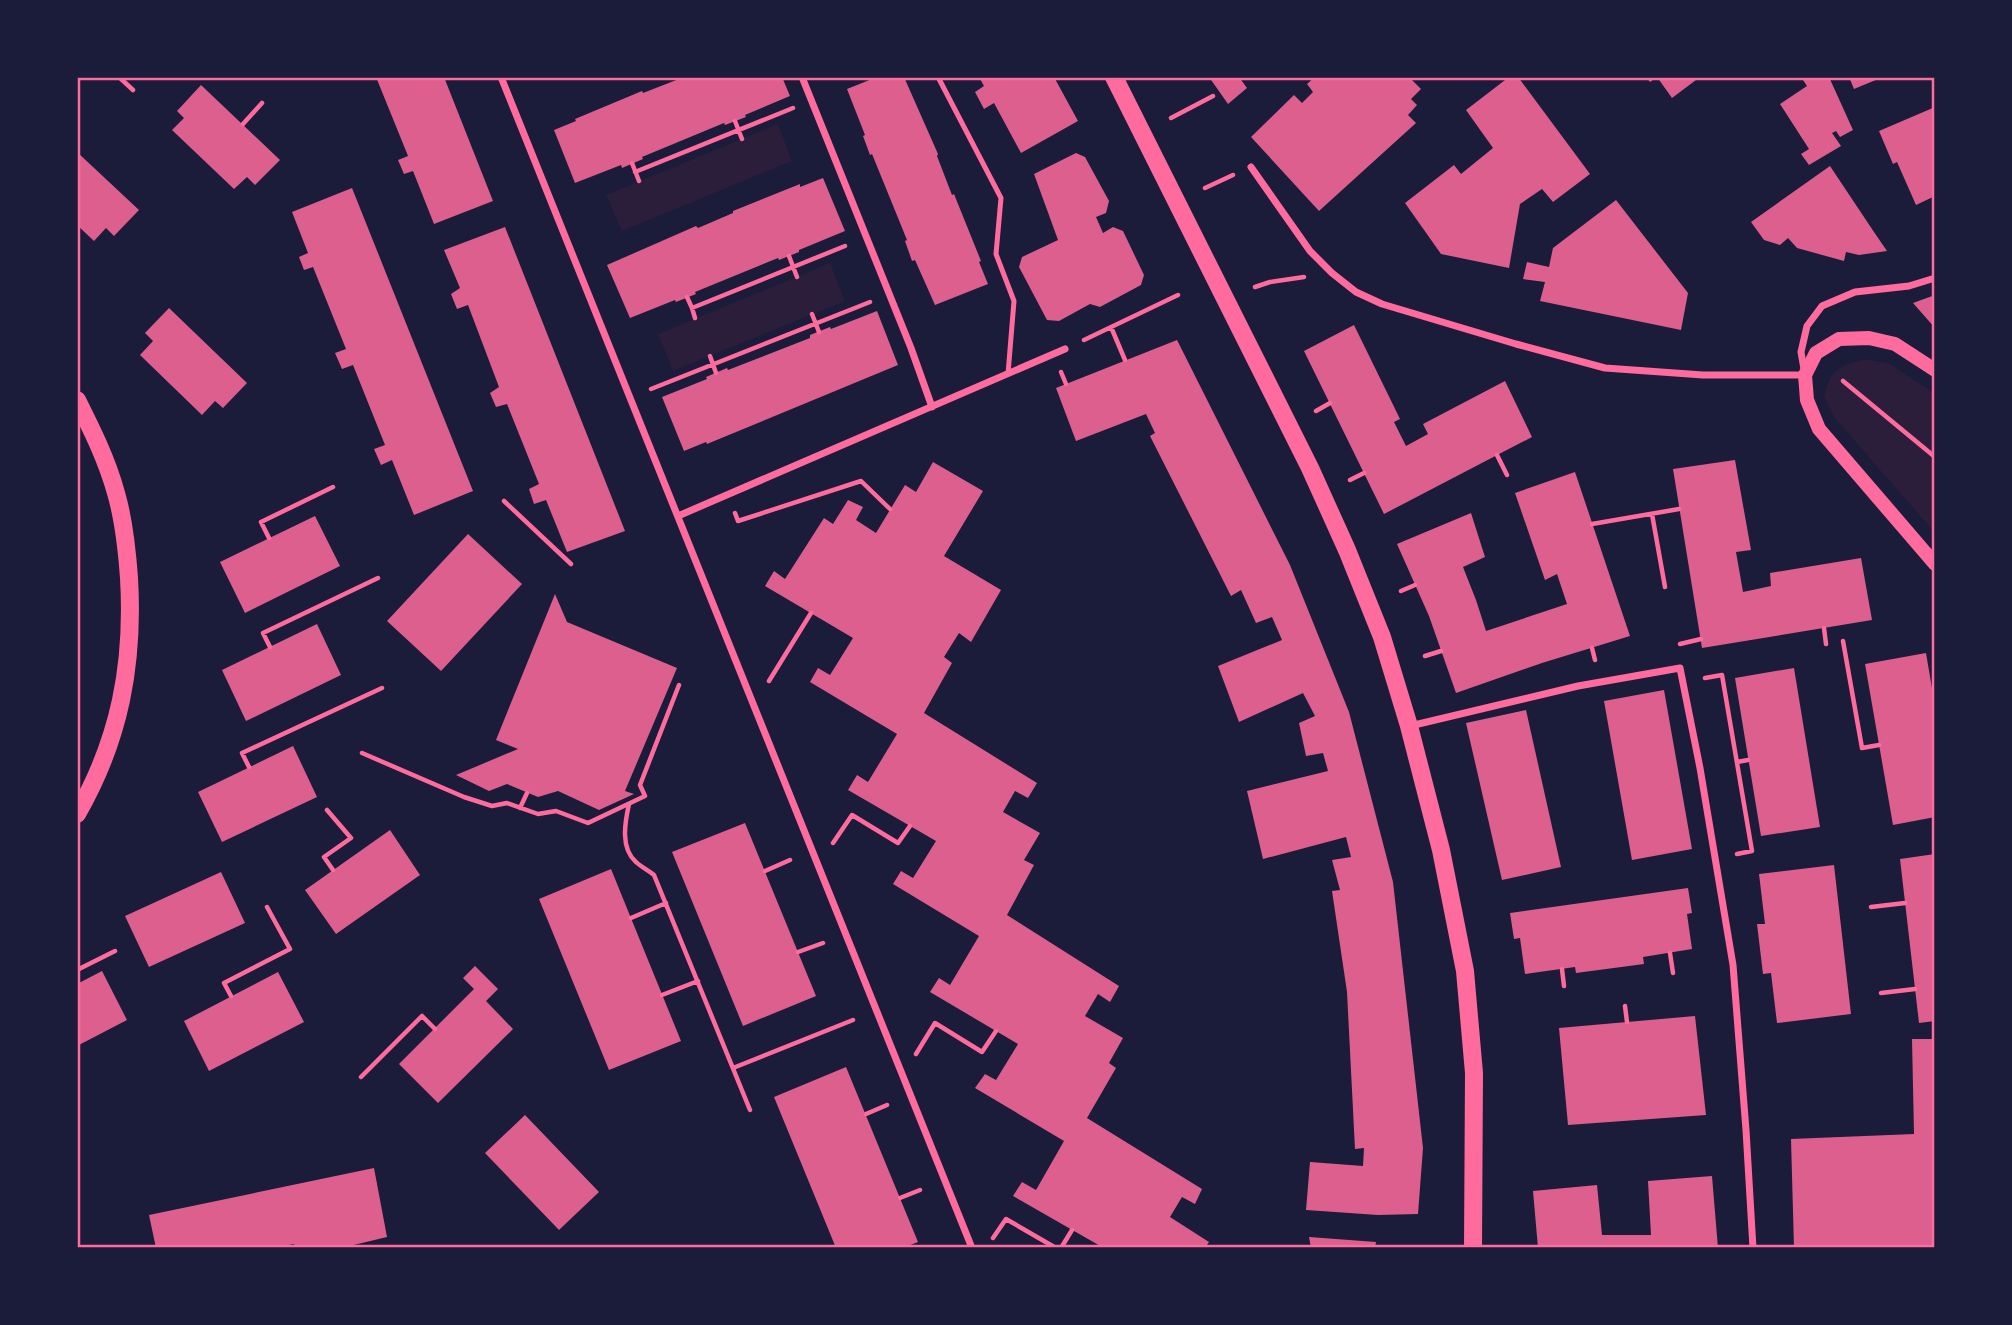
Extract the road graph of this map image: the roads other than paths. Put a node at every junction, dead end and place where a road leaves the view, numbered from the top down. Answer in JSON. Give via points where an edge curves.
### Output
{"nodes":[{"id":1,"x":500,"y":77,"type":"edge"},
{"id":2,"x":802,"y":77,"type":"edge"},
{"id":3,"x":938,"y":77,"type":"edge"},
{"id":4,"x":1114,"y":77,"type":"edge"},
{"id":5,"x":1251,"y":167,"type":"dead end"},
{"id":6,"x":1935,"y":278,"type":"edge"},
{"id":7,"x":1065,"y":349,"type":"road end"},
{"id":8,"x":1935,"y":370,"type":"edge"},
{"id":9,"x":1007,"y":374,"type":"junction"},
{"id":10,"x":1805,"y":375,"type":"junction"},
{"id":11,"x":77,"y":400,"type":"edge"},
{"id":12,"x":932,"y":407,"type":"junction"},
{"id":13,"x":678,"y":516,"type":"junction"},
{"id":14,"x":1935,"y":564,"type":"edge"},
{"id":15,"x":1409,"y":726,"type":"junction"},
{"id":16,"x":77,"y":814,"type":"edge"},
{"id":17,"x":972,"y":1248,"type":"edge"},
{"id":18,"x":1473,"y":1248,"type":"edge"},
{"id":19,"x":1753,"y":1248,"type":"edge"}],
"edges":[{"from":1,"to":13,"type":"street"},
{"from":2,"to":12,"type":"street"},
{"from":3,"to":9,"type":"lane","via":[[1001,198],[996,254],[1014,301]]},
{"from":4,"to":15,"type":"main road","via":[[1347,550],[1382,637]]},
{"from":5,"to":10,"type":"street","via":[[1310,251],[1356,292],[1382,304],[1605,368],[1703,375]]},
{"from":6,"to":10,"type":"street","via":[[1855,292],[1822,306],[1807,326],[1801,352]]},
{"from":7,"to":9,"type":"street"},
{"from":8,"to":10,"type":"main road","via":[[1895,344],[1869,338],[1839,339],[1816,353]]},
{"from":9,"to":12,"type":"street"},
{"from":10,"to":14,"type":"main road","via":[[1807,400],[1819,429]]},
{"from":11,"to":16,"type":"main road","via":[[117,494],[131,610],[128,666],[115,729]]},
{"from":12,"to":13,"type":"street"},
{"from":13,"to":17,"type":"street"},
{"from":15,"to":18,"type":"main road","via":[[1441,850],[1465,971],[1474,1073]]},
{"from":15,"to":19,"type":"street","via":[[1680,667],[1733,965]]}]}
